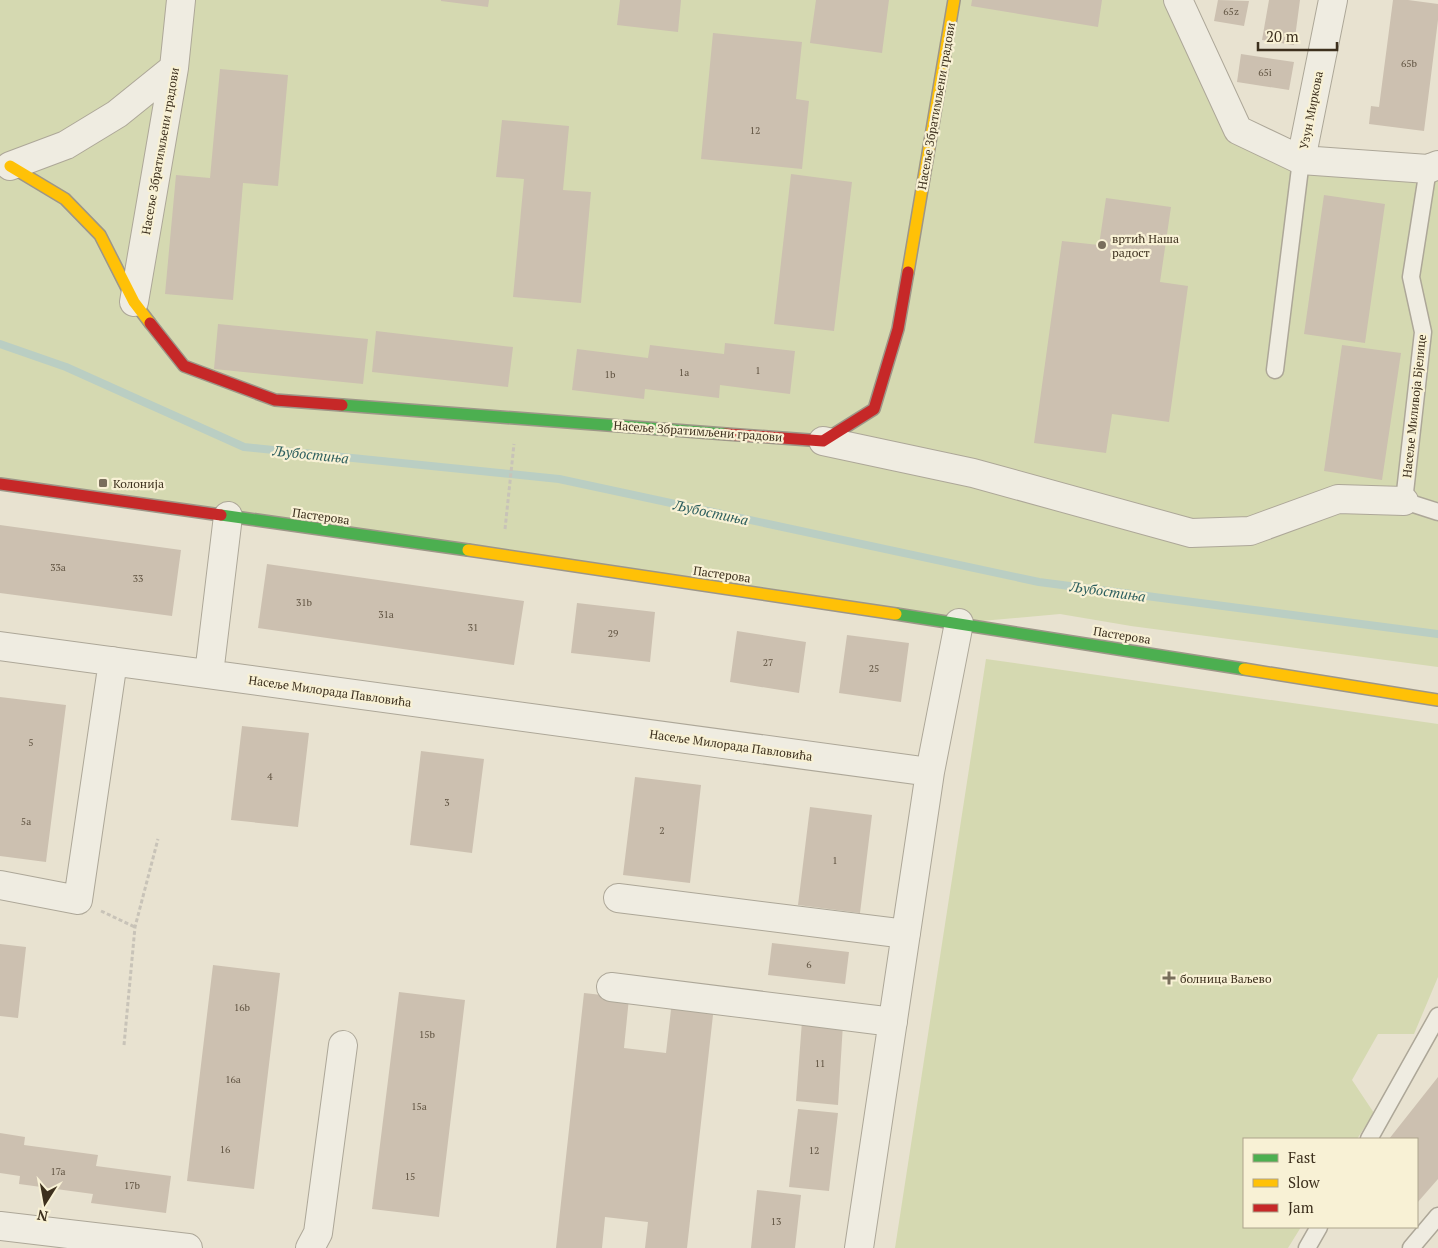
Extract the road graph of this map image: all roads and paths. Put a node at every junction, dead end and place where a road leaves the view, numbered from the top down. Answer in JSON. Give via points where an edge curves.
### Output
{"nodes":[{"id":1,"x":181,"y":0,"type":"edge"},
{"id":2,"x":954,"y":0,"type":"edge"},
{"id":3,"x":1178,"y":0,"type":"edge"},
{"id":4,"x":1333,"y":0,"type":"edge"},
{"id":5,"x":174,"y":68,"type":"junction"},
{"id":6,"x":1301,"y":160,"type":"junction"},
{"id":7,"x":3,"y":165,"type":"edge"},
{"id":8,"x":1433,"y":167,"type":"edge"},
{"id":9,"x":134,"y":302,"type":"junction"},
{"id":10,"x":1276,"y":370,"type":"dead end"},
{"id":11,"x":823,"y":441,"type":"junction"},
{"id":12,"x":512,"y":455,"type":"dead end"},
{"id":13,"x":0,"y":484,"type":"edge"},
{"id":14,"x":1404,"y":501,"type":"junction"},
{"id":15,"x":1438,"y":512,"type":"edge"},
{"id":16,"x":228,"y":516,"type":"junction"},
{"id":17,"x":506,"y":518,"type":"dead end"},
{"id":18,"x":960,"y":623,"type":"junction"},
{"id":19,"x":0,"y":646,"type":"edge"},
{"id":20,"x":113,"y":661,"type":"junction"},
{"id":21,"x":209,"y":674,"type":"junction"},
{"id":22,"x":1438,"y":700,"type":"edge"},
{"id":23,"x":930,"y":772,"type":"junction"},
{"id":24,"x":158,"y":839,"type":"dead end"},
{"id":25,"x":0,"y":886,"type":"edge"},
{"id":26,"x":618,"y":898,"type":"dead end"},
{"id":27,"x":78,"y":900,"type":"junction"},
{"id":28,"x":135,"y":927,"type":"junction"},
{"id":29,"x":906,"y":934,"type":"junction"},
{"id":30,"x":611,"y":987,"type":"dead end"},
{"id":31,"x":1438,"y":1016,"type":"edge"},
{"id":32,"x":893,"y":1022,"type":"junction"},
{"id":33,"x":124,"y":1044,"type":"dead end"},
{"id":34,"x":343,"y":1045,"type":"dead end"},
{"id":35,"x":1369,"y":1138,"type":"edge"},
{"id":36,"x":1438,"y":1216,"type":"edge"},
{"id":37,"x":0,"y":1226,"type":"edge"},
{"id":38,"x":1318,"y":1228,"type":"edge"},
{"id":39,"x":188,"y":1248,"type":"edge"},
{"id":40,"x":310,"y":1248,"type":"edge"},
{"id":41,"x":859,"y":1248,"type":"edge"},
{"id":42,"x":1307,"y":1248,"type":"edge"},
{"id":43,"x":1412,"y":1248,"type":"edge"}],
"edges":[{"from":1,"to":5,"type":"street","name":"Насеље Збратимљени градови"},
{"from":2,"to":11,"type":"street","name":"Насеље Збратимљени градови","via":[[898,329],[890,356],[874,409]]},
{"from":3,"to":6,"type":"street","via":[[1238,130]]},
{"from":4,"to":6,"type":"street","name":"Узун Миркова"},
{"from":5,"to":7,"type":"street","via":[[117,114],[66,145]]},
{"from":5,"to":9,"type":"street","name":"Насеље Збратимљени градови"},
{"from":6,"to":8,"type":"street"},
{"from":6,"to":10,"type":"lane"},
{"from":7,"to":9,"type":"street","name":"Насеље Збратимљени градови","via":[[65,199],[100,235]]},
{"from":8,"to":14,"type":"lane","name":"Насеље Миливоја Бјелице","via":[[1411,277],[1423,332]]},
{"from":9,"to":11,"type":"street","name":"Насеље Збратимљени градови","via":[[184,366],[275,400]]},
{"from":11,"to":14,"type":"street","via":[[973,473],[1191,533],[1250,531],[1338,500]]},
{"from":12,"to":17,"type":"path"},
{"from":13,"to":16,"type":"street","name":"Пастерова"},
{"from":14,"to":15,"type":"lane"},
{"from":16,"to":18,"type":"street","name":"Пастерова"},
{"from":16,"to":21,"type":"street"},
{"from":18,"to":22,"type":"street","name":"Пастерова"},
{"from":18,"to":23,"type":"street"},
{"from":19,"to":20,"type":"street","name":"Насеље Милорада Павловића"},
{"from":20,"to":21,"type":"street","name":"Насеље Милорада Павловића"},
{"from":20,"to":27,"type":"street"},
{"from":21,"to":23,"type":"street","name":"Насеље Милорада Павловића"},
{"from":23,"to":29,"type":"street"},
{"from":24,"to":28,"type":"path"},
{"from":25,"to":27,"type":"street"},
{"from":26,"to":29,"type":"street"},
{"from":27,"to":28,"type":"path"},
{"from":28,"to":33,"type":"path"},
{"from":29,"to":32,"type":"street"},
{"from":30,"to":32,"type":"street"},
{"from":31,"to":35,"type":"lane"},
{"from":32,"to":41,"type":"street"},
{"from":34,"to":40,"type":"street","via":[[318,1233]]},
{"from":36,"to":43,"type":"lane"},
{"from":37,"to":39,"type":"street"},
{"from":38,"to":42,"type":"lane"}]}
